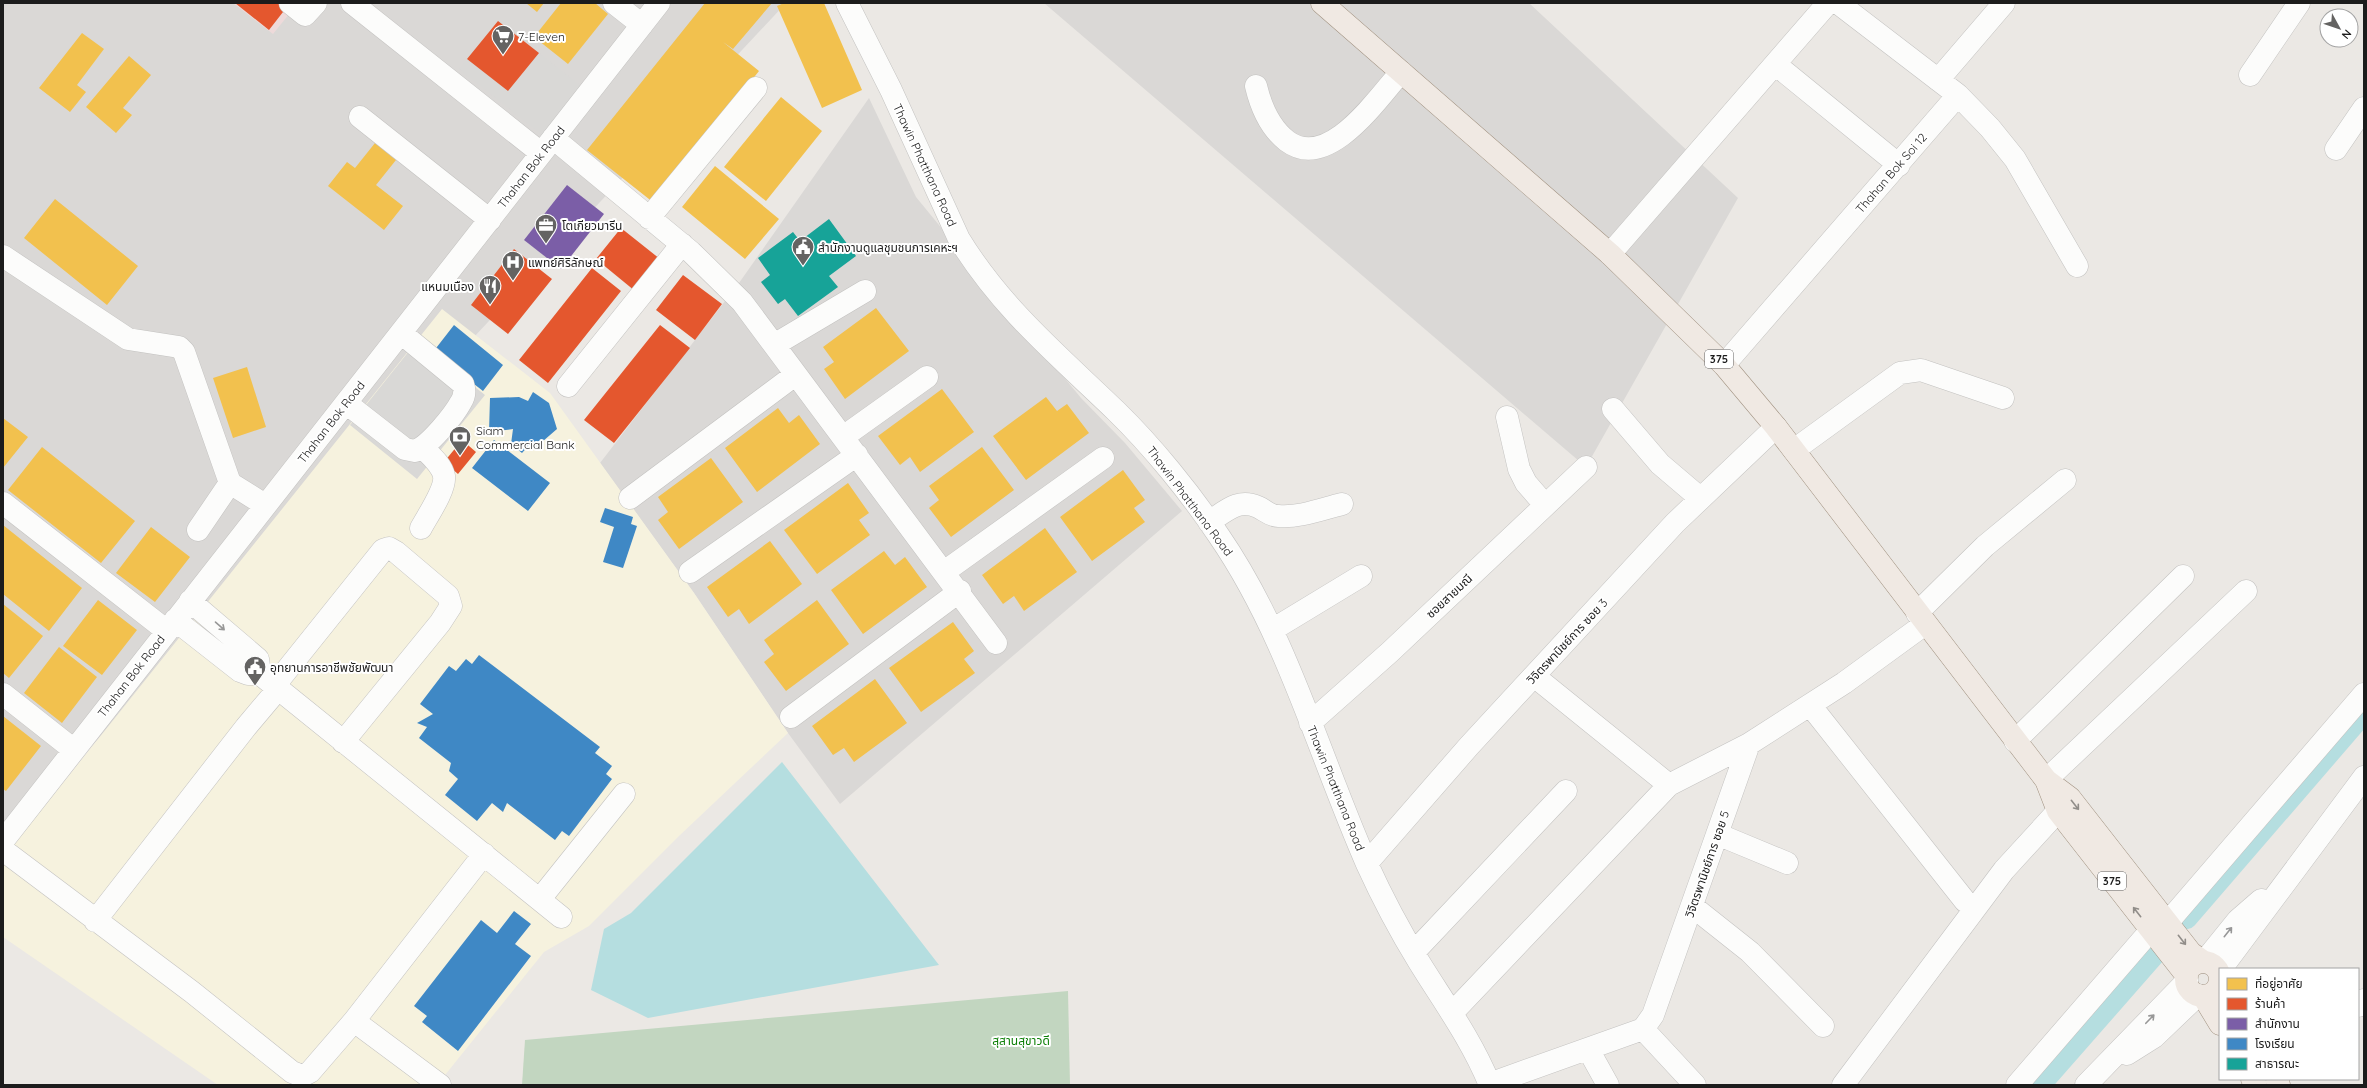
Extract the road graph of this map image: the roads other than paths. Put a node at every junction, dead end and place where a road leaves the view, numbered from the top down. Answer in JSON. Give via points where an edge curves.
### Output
{"nodes":[{"id":1,"x":290,"y":3,"type":"edge"},
{"id":2,"x":316,"y":3,"type":"edge"},
{"id":3,"x":352,"y":3,"type":"edge"},
{"id":4,"x":614,"y":3,"type":"edge"},
{"id":5,"x":660,"y":3,"type":"edge"},
{"id":6,"x":847,"y":3,"type":"edge"},
{"id":7,"x":1322,"y":3,"type":"edge"},
{"id":8,"x":1828,"y":3,"type":"edge"},
{"id":9,"x":1838,"y":3,"type":"edge"},
{"id":10,"x":2004,"y":3,"type":"edge"},
{"id":11,"x":2300,"y":3,"type":"edge"},
{"id":12,"x":642,"y":25,"type":"junction"},
{"id":13,"x":1775,"y":64,"type":"junction"},
{"id":14,"x":1401,"y":72,"type":"junction"},
{"id":15,"x":2250,"y":75,"type":"dead end"},
{"id":16,"x":1938,"y":80,"type":"junction"},
{"id":17,"x":1256,"y":86,"type":"dead end"},
{"id":18,"x":756,"y":88,"type":"dead end"},
{"id":19,"x":1958,"y":95,"type":"junction"},
{"id":20,"x":2364,"y":108,"type":"edge"},
{"id":21,"x":360,"y":117,"type":"dead end"},
{"id":22,"x":547,"y":146,"type":"junction"},
{"id":23,"x":2336,"y":149,"type":"dead end"},
{"id":24,"x":1899,"y":165,"type":"junction"},
{"id":25,"x":649,"y":218,"type":"junction"},
{"id":26,"x":490,"y":220,"type":"junction"},
{"id":27,"x":682,"y":244,"type":"junction"},
{"id":28,"x":1610,"y":254,"type":"junction"},
{"id":29,"x":3,"y":256,"type":"edge"},
{"id":30,"x":2077,"y":266,"type":"dead end"},
{"id":31,"x":865,"y":291,"type":"dead end"},
{"id":32,"x":401,"y":333,"type":"junction"},
{"id":33,"x":774,"y":345,"type":"junction"},
{"id":34,"x":1724,"y":365,"type":"junction"},
{"id":35,"x":795,"y":376,"type":"junction"},
{"id":36,"x":927,"y":377,"type":"dead end"},
{"id":37,"x":568,"y":386,"type":"dead end"},
{"id":38,"x":2003,"y":398,"type":"dead end"},
{"id":39,"x":346,"y":402,"type":"junction"},
{"id":40,"x":1613,"y":409,"type":"dead end"},
{"id":41,"x":1507,"y":417,"type":"dead end"},
{"id":42,"x":1776,"y":427,"type":"junction"},
{"id":43,"x":843,"y":437,"type":"junction"},
{"id":44,"x":423,"y":448,"type":"junction"},
{"id":45,"x":1794,"y":450,"type":"junction"},
{"id":46,"x":857,"y":455,"type":"junction"},
{"id":47,"x":1103,"y":458,"type":"dead end"},
{"id":48,"x":1586,"y":467,"type":"dead end"},
{"id":49,"x":2065,"y":480,"type":"dead end"},
{"id":50,"x":230,"y":483,"type":"junction"},
{"id":51,"x":630,"y":498,"type":"dead end"},
{"id":52,"x":1700,"y":498,"type":"junction"},
{"id":53,"x":3,"y":503,"type":"edge"},
{"id":54,"x":1342,"y":504,"type":"dead end"},
{"id":55,"x":265,"y":505,"type":"junction"},
{"id":56,"x":1546,"y":505,"type":"junction"},
{"id":57,"x":1209,"y":522,"type":"junction"},
{"id":58,"x":421,"y":528,"type":"dead end"},
{"id":59,"x":198,"y":530,"type":"dead end"},
{"id":60,"x":690,"y":572,"type":"dead end"},
{"id":61,"x":944,"y":572,"type":"junction"},
{"id":62,"x":1360,"y":576,"type":"dead end"},
{"id":63,"x":2183,"y":576,"type":"dead end"},
{"id":64,"x":960,"y":591,"type":"junction"},
{"id":65,"x":2246,"y":591,"type":"dead end"},
{"id":66,"x":190,"y":601,"type":"junction"},
{"id":67,"x":1921,"y":618,"type":"junction"},
{"id":68,"x":171,"y":626,"type":"junction"},
{"id":69,"x":1272,"y":630,"type":"junction"},
{"id":70,"x":996,"y":643,"type":"dead end"},
{"id":71,"x":1534,"y":676,"type":"junction"},
{"id":72,"x":271,"y":683,"type":"junction"},
{"id":73,"x":3,"y":694,"type":"edge"},
{"id":74,"x":2364,"y":694,"type":"edge"},
{"id":75,"x":1810,"y":705,"type":"junction"},
{"id":76,"x":791,"y":717,"type":"dead end"},
{"id":77,"x":1310,"y":722,"type":"junction"},
{"id":78,"x":2015,"y":741,"type":"junction"},
{"id":79,"x":343,"y":742,"type":"junction"},
{"id":80,"x":1749,"y":744,"type":"junction"},
{"id":81,"x":74,"y":750,"type":"junction"},
{"id":82,"x":2364,"y":777,"type":"edge"},
{"id":83,"x":2046,"y":780,"type":"junction"},
{"id":84,"x":1669,"y":785,"type":"junction"},
{"id":85,"x":1566,"y":791,"type":"dead end"},
{"id":86,"x":624,"y":794,"type":"dead end"},
{"id":87,"x":2058,"y":811,"type":"junction"},
{"id":88,"x":1717,"y":834,"type":"junction"},
{"id":89,"x":3,"y":840,"type":"edge"},
{"id":90,"x":3,"y":850,"type":"edge"},
{"id":91,"x":484,"y":854,"type":"junction"},
{"id":92,"x":1367,"y":863,"type":"junction"},
{"id":93,"x":1787,"y":863,"type":"dead end"},
{"id":94,"x":540,"y":898,"type":"junction"},
{"id":95,"x":1966,"y":901,"type":"dead end"},
{"id":96,"x":1692,"y":906,"type":"junction"},
{"id":97,"x":561,"y":917,"type":"dead end"},
{"id":98,"x":95,"y":921,"type":"junction"},
{"id":99,"x":2159,"y":926,"type":"junction"},
{"id":100,"x":1414,"y":952,"type":"junction"},
{"id":101,"x":2217,"y":973,"type":"edge"},
{"id":102,"x":2194,"y":987,"type":"junction"},
{"id":103,"x":1453,"y":1012,"type":"junction"},
{"id":104,"x":354,"y":1021,"type":"junction"},
{"id":105,"x":2219,"y":1023,"type":"edge"},
{"id":106,"x":1823,"y":1026,"type":"dead end"},
{"id":107,"x":1643,"y":1029,"type":"junction"},
{"id":108,"x":1588,"y":1049,"type":"junction"},
{"id":109,"x":440,"y":1085,"type":"edge"},
{"id":110,"x":1490,"y":1085,"type":"edge"},
{"id":111,"x":1608,"y":1085,"type":"edge"},
{"id":112,"x":1695,"y":1085,"type":"edge"},
{"id":113,"x":1843,"y":1085,"type":"edge"},
{"id":114,"x":2017,"y":1085,"type":"edge"},
{"id":115,"x":2086,"y":1085,"type":"edge"}],
"edges":[{"from":1,"to":2,"type":"street","via":[[305,15]]},
{"from":3,"to":22,"type":"street"},
{"from":4,"to":12,"type":"street"},
{"from":5,"to":12,"type":"street","name":"Thahan Bok Road"},
{"from":6,"to":57,"type":"street","name":"Thawin Phatthana Road","via":[[972,262],[993,290],[1031,331],[1135,430]]},
{"from":7,"to":14,"type":"main road","number":"375"},
{"from":8,"to":13,"type":"street"},
{"from":9,"to":16,"type":"street"},
{"from":10,"to":16,"type":"street"},
{"from":11,"to":15,"type":"street"},
{"from":12,"to":22,"type":"street","name":"Thahan Bok Road"},
{"from":13,"to":24,"type":"street"},
{"from":13,"to":28,"type":"street"},
{"from":14,"to":17,"type":"street","via":[[1350,129],[1334,141],[1307,150],[1296,147],[1282,137],[1269,122]]},
{"from":14,"to":28,"type":"main road","number":"375"},
{"from":16,"to":19,"type":"street"},
{"from":18,"to":25,"type":"street"},
{"from":19,"to":24,"type":"street","name":"Thahan Bok Soi 12"},
{"from":19,"to":30,"type":"street","via":[[2015,159]]},
{"from":20,"to":23,"type":"street"},
{"from":21,"to":26,"type":"street"},
{"from":22,"to":25,"type":"street"},
{"from":22,"to":26,"type":"street","name":"Thahan Bok Road"},
{"from":24,"to":34,"type":"street","name":"Thahan Bok Soi 12"},
{"from":25,"to":27,"type":"street"},
{"from":26,"to":32,"type":"street","name":"Thahan Bok Road"},
{"from":27,"to":33,"type":"street","via":[[742,302]]},
{"from":27,"to":37,"type":"street"},
{"from":28,"to":34,"type":"main road","number":"375"},
{"from":29,"to":50,"type":"street","via":[[128,339],[179,347],[184,352]]},
{"from":31,"to":33,"type":"street"},
{"from":32,"to":39,"type":"street","name":"Thahan Bok Road"},
{"from":32,"to":44,"type":"street","via":[[454,375],[465,389],[461,402]]},
{"from":33,"to":35,"type":"street"},
{"from":34,"to":42,"type":"main road","number":"375"},
{"from":35,"to":43,"type":"street"},
{"from":35,"to":51,"type":"street"},
{"from":36,"to":43,"type":"street"},
{"from":38,"to":45,"type":"street","via":[[1921,370],[1900,373]]},
{"from":39,"to":44,"type":"street","via":[[405,449],[415,451]]},
{"from":39,"to":55,"type":"street","name":"Thahan Bok Road"},
{"from":40,"to":52,"type":"street","via":[[1660,464]]},
{"from":41,"to":56,"type":"street","via":[[1519,469],[1526,483]]},
{"from":42,"to":45,"type":"main road","number":"375"},
{"from":42,"to":52,"type":"street","name":"วิจิตรพานิชย์การ ซอย 3"},
{"from":43,"to":46,"type":"street"},
{"from":44,"to":58,"type":"street","via":[[440,465],[444,475],[444,486]]},
{"from":45,"to":67,"type":"main road","number":"375"},
{"from":46,"to":60,"type":"street"},
{"from":46,"to":61,"type":"street"},
{"from":47,"to":61,"type":"street"},
{"from":48,"to":56,"type":"street","name":"ซอยสายมณี"},
{"from":49,"to":67,"type":"street","via":[[1985,546]]},
{"from":50,"to":55,"type":"street"},
{"from":50,"to":59,"type":"street"},
{"from":52,"to":71,"type":"street","name":"วิจิตรพานิชย์การ ซอย 3"},
{"from":53,"to":68,"type":"street"},
{"from":54,"to":57,"type":"street","via":[[1285,516],[1271,514],[1248,503],[1242,503],[1234,505]]},
{"from":55,"to":66,"type":"street","name":"Thahan Bok Road"},
{"from":56,"to":77,"type":"street","name":"ซอยสายมณี","via":[[1390,652]]},
{"from":57,"to":69,"type":"street","name":"Thawin Phatthana Road","via":[[1238,566]]},
{"from":61,"to":64,"type":"street"},
{"from":62,"to":69,"type":"street"},
{"from":63,"to":78,"type":"street"},
{"from":64,"to":70,"type":"street"},
{"from":64,"to":76,"type":"street"},
{"from":65,"to":83,"type":"street"},
{"from":66,"to":68,"type":"street","name":"Thahan Bok Road"},
{"from":66,"to":72,"type":"street","one_way":true,"via":[[258,659]]},
{"from":67,"to":75,"type":"street","via":[[1844,683]]},
{"from":67,"to":78,"type":"main road","number":"375"},
{"from":68,"to":72,"type":"street","via":[[240,671]]},
{"from":68,"to":81,"type":"street","name":"Thahan Bok Road"},
{"from":69,"to":77,"type":"street","name":"Thawin Phatthana Road"},
{"from":71,"to":84,"type":"street"},
{"from":71,"to":92,"type":"street","name":"วิจิตรพานิชย์การ ซอย 3"},
{"from":72,"to":79,"type":"street"},
{"from":72,"to":79,"type":"street","via":[[383,550],[389,548],[396,552],[448,596],[451,606]]},
{"from":72,"to":98,"type":"street","via":[[246,727]]},
{"from":73,"to":81,"type":"street"},
{"from":74,"to":99,"type":"street"},
{"from":75,"to":80,"type":"street"},
{"from":75,"to":95,"type":"street"},
{"from":77,"to":92,"type":"street","name":"Thawin Phatthana Road"},
{"from":78,"to":83,"type":"main road","number":"375"},
{"from":79,"to":91,"type":"street"},
{"from":80,"to":84,"type":"street"},
{"from":80,"to":88,"type":"street","name":"วิจิตรพานิชย์การ ซอย 5"},
{"from":81,"to":89,"type":"street","name":"Thahan Bok Road"},
{"from":82,"to":101,"type":"street","via":[[2292,873],[2238,920]]},
{"from":83,"to":87,"type":"main road","number":"375"},
{"from":83,"to":99,"type":"main road","number":"375","one_way":true,"via":[[2070,798]]},
{"from":84,"to":103,"type":"street"},
{"from":85,"to":100,"type":"street"},
{"from":86,"to":94,"type":"street"},
{"from":99,"to":87,"type":"main road","number":"375","one_way":true},
{"from":87,"to":113,"type":"street","via":[[2004,870]]},
{"from":88,"to":93,"type":"street"},
{"from":88,"to":96,"type":"street","name":"วิจิตรพานิชย์การ ซอย 5"},
{"from":90,"to":98,"type":"street"},
{"from":91,"to":94,"type":"street"},
{"from":91,"to":104,"type":"street"},
{"from":92,"to":100,"type":"street","name":"Thawin Phatthana Road","via":[[1390,911]]},
{"from":94,"to":97,"type":"street"},
{"from":96,"to":106,"type":"street","via":[[1750,952]]},
{"from":96,"to":107,"type":"street","name":"วิจิตรพานิชย์การ ซอย 5","via":[[1654,1015]]},
{"from":98,"to":104,"type":"street","via":[[192,992],[292,1072],[302,1076],[310,1072]]},
{"from":99,"to":101,"type":"main road","number":"375","one_way":true},
{"from":99,"to":102,"type":"main road","number":"375"},
{"from":99,"to":114,"type":"street"},
{"from":100,"to":103,"type":"street","name":"Thawin Phatthana Road"},
{"from":101,"to":102,"type":"main road","via":[[2216,990]]},
{"from":101,"to":102,"type":"main road","via":[[2191,968]]},
{"from":102,"to":105,"type":"main road","number":"375"},
{"from":102,"to":115,"type":"street","via":[[2154,1037],[2104,1068]]},
{"from":103,"to":110,"type":"street","name":"Thawin Phatthana Road"},
{"from":104,"to":109,"type":"street"},
{"from":107,"to":108,"type":"street"},
{"from":107,"to":112,"type":"street"},
{"from":108,"to":110,"type":"street"},
{"from":108,"to":111,"type":"street"}]}
